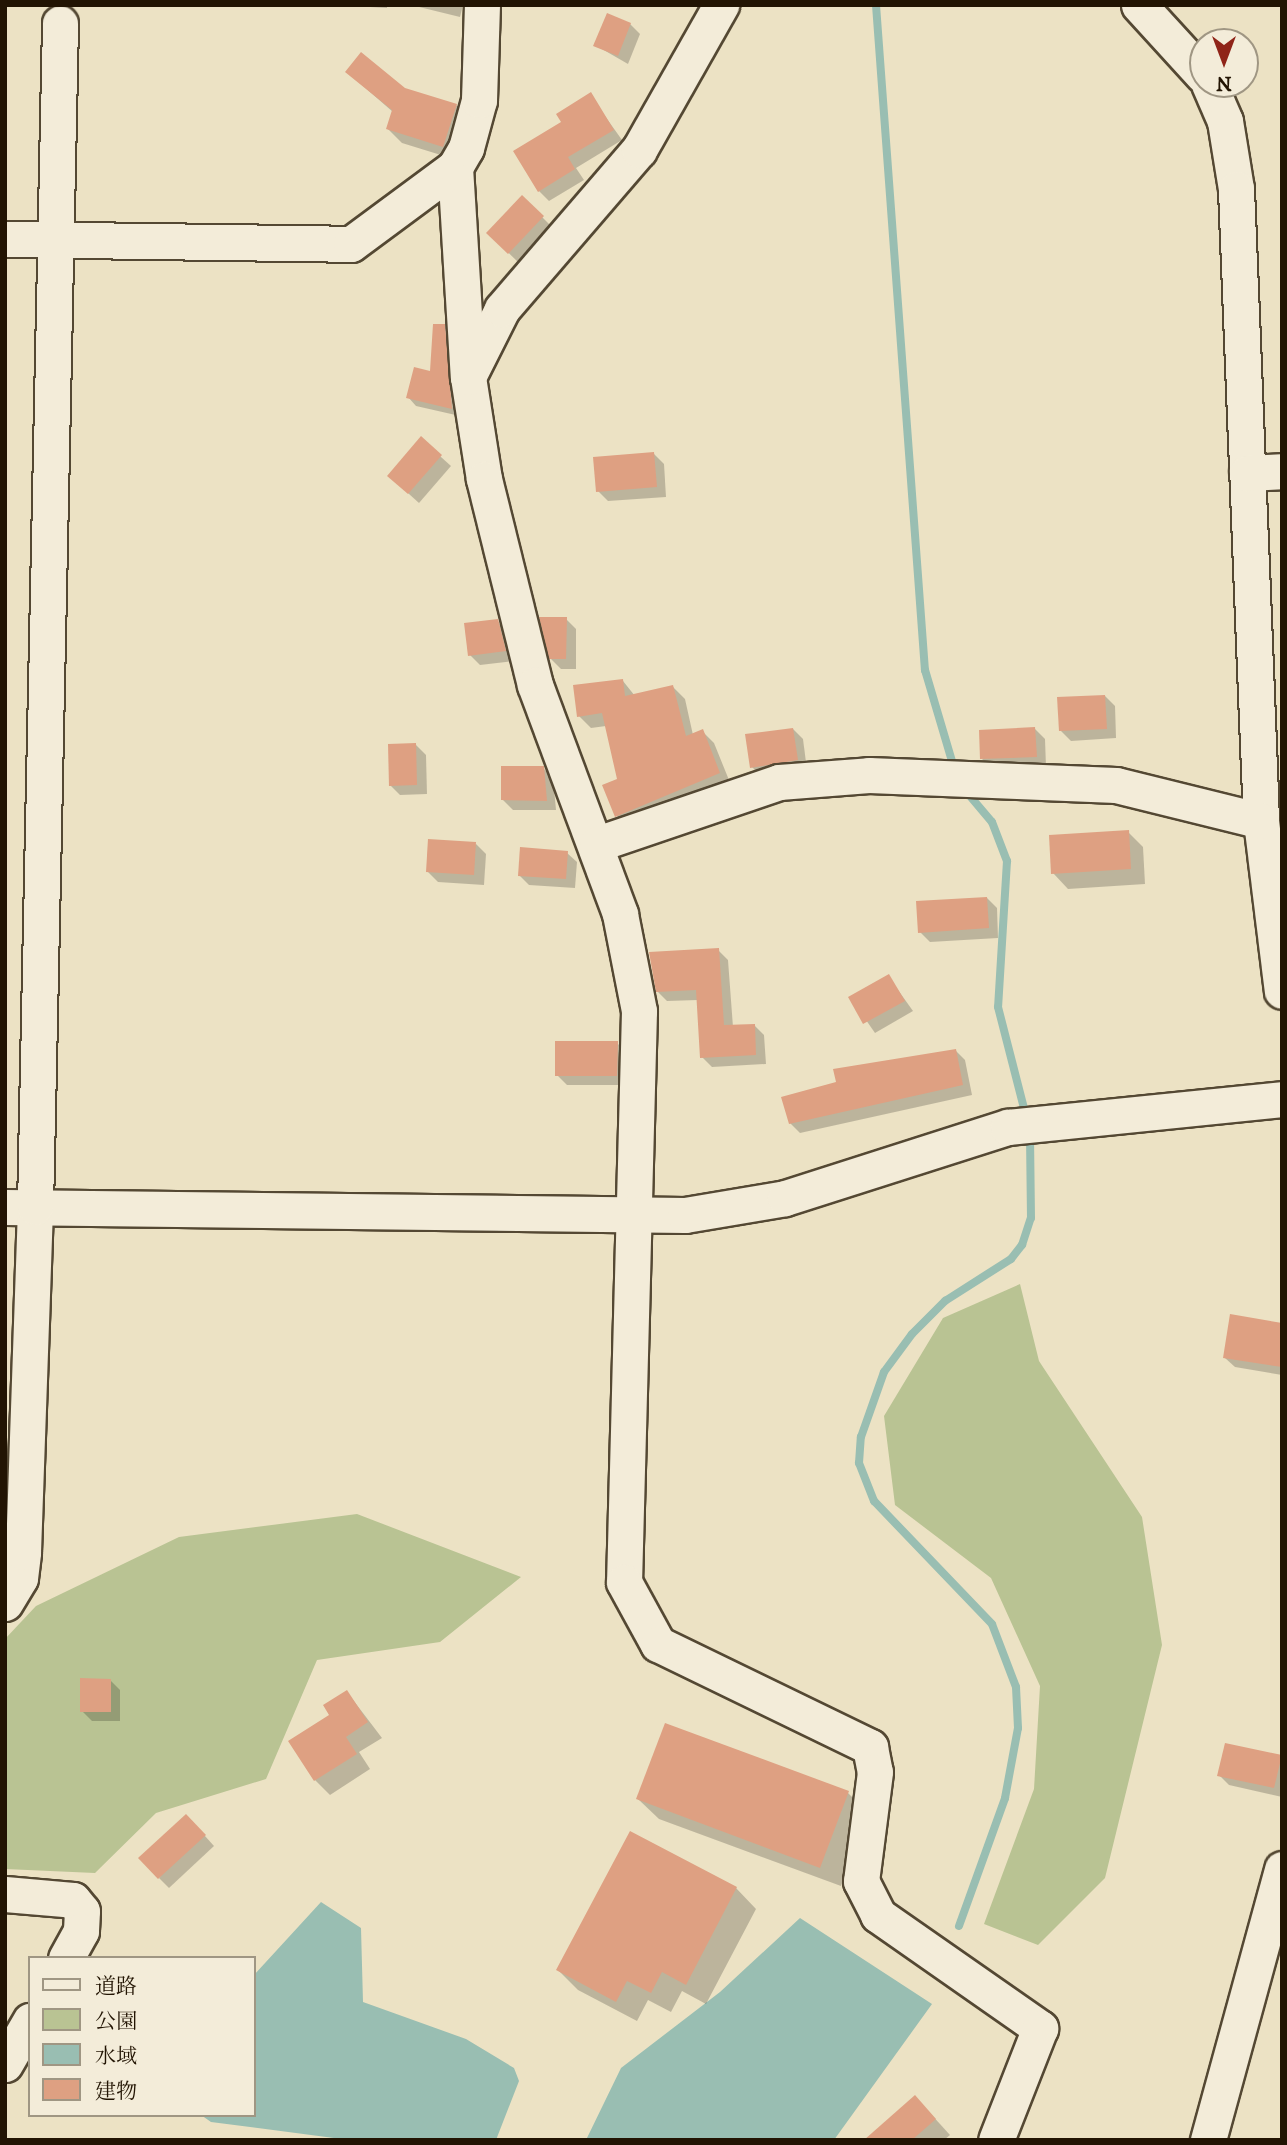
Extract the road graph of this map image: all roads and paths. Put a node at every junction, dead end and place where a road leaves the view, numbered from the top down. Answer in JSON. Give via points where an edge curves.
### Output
{"nodes":[{"id":1,"x":482,"y":5,"type":"edge"},
{"id":2,"x":721,"y":5,"type":"edge"},
{"id":3,"x":1139,"y":5,"type":"edge"},
{"id":4,"x":60,"y":23,"type":"dead end"},
{"id":5,"x":1189,"y":60,"type":"edge"},
{"id":6,"x":1215,"y":98,"type":"edge"},
{"id":7,"x":455,"y":167,"type":"junction"},
{"id":8,"x":5,"y":239,"type":"edge"},
{"id":9,"x":53,"y":239,"type":"junction"},
{"id":10,"x":468,"y":377,"type":"junction"},
{"id":11,"x":1282,"y":471,"type":"edge"},
{"id":12,"x":1247,"y":473,"type":"junction"},
{"id":13,"x":1261,"y":821,"type":"junction"},
{"id":14,"x":597,"y":844,"type":"junction"},
{"id":15,"x":1282,"y":991,"type":"edge"},
{"id":16,"x":1282,"y":1099,"type":"edge"},
{"id":17,"x":20,"y":1207,"type":"edge"},
{"id":18,"x":636,"y":1216,"type":"junction"},
{"id":19,"x":5,"y":1603,"type":"edge"},
{"id":20,"x":1282,"y":1869,"type":"edge"},
{"id":21,"x":5,"y":1894,"type":"edge"},
{"id":22,"x":1275,"y":1935,"type":"edge"},
{"id":23,"x":67,"y":1956,"type":"edge"},
{"id":24,"x":28,"y":2024,"type":"edge"},
{"id":25,"x":5,"y":2064,"type":"edge"},
{"id":26,"x":996,"y":2140,"type":"edge"},
{"id":27,"x":1208,"y":2140,"type":"edge"}],
"edges":[{"from":1,"to":7,"type":"street","via":[[479,100]]},
{"from":2,"to":10,"type":"street","via":[[639,150],[502,309]]},
{"from":3,"to":5,"type":"street"},
{"from":4,"to":9,"type":"street"},
{"from":6,"to":12,"type":"street","via":[[1225,121],[1236,188]]},
{"from":7,"to":9,"type":"street","via":[[351,244]]},
{"from":7,"to":10,"type":"street"},
{"from":8,"to":9,"type":"street"},
{"from":9,"to":17,"type":"street"},
{"from":10,"to":14,"type":"street","via":[[511,603],[535,685]]},
{"from":11,"to":12,"type":"street"},
{"from":12,"to":13,"type":"street"},
{"from":13,"to":14,"type":"street","via":[[1116,785],[956,775],[779,782]]},
{"from":13,"to":15,"type":"street"},
{"from":14,"to":18,"type":"street","via":[[620,914],[639,1011]]},
{"from":16,"to":18,"type":"street","via":[[1052,1119],[1008,1127],[785,1198]]},
{"from":17,"to":18,"type":"street"},
{"from":17,"to":19,"type":"street","via":[[23,1552],[20,1578]]},
{"from":18,"to":26,"type":"street","via":[[624,1582],[658,1644],[870,1747],[875,1772],[861,1881],[878,1914],[1040,2028]]},
{"from":20,"to":22,"type":"street"},
{"from":21,"to":23,"type":"street","via":[[73,1900],[82,1911],[81,1931]]},
{"from":22,"to":27,"type":"street"},
{"from":24,"to":25,"type":"street"}]}
